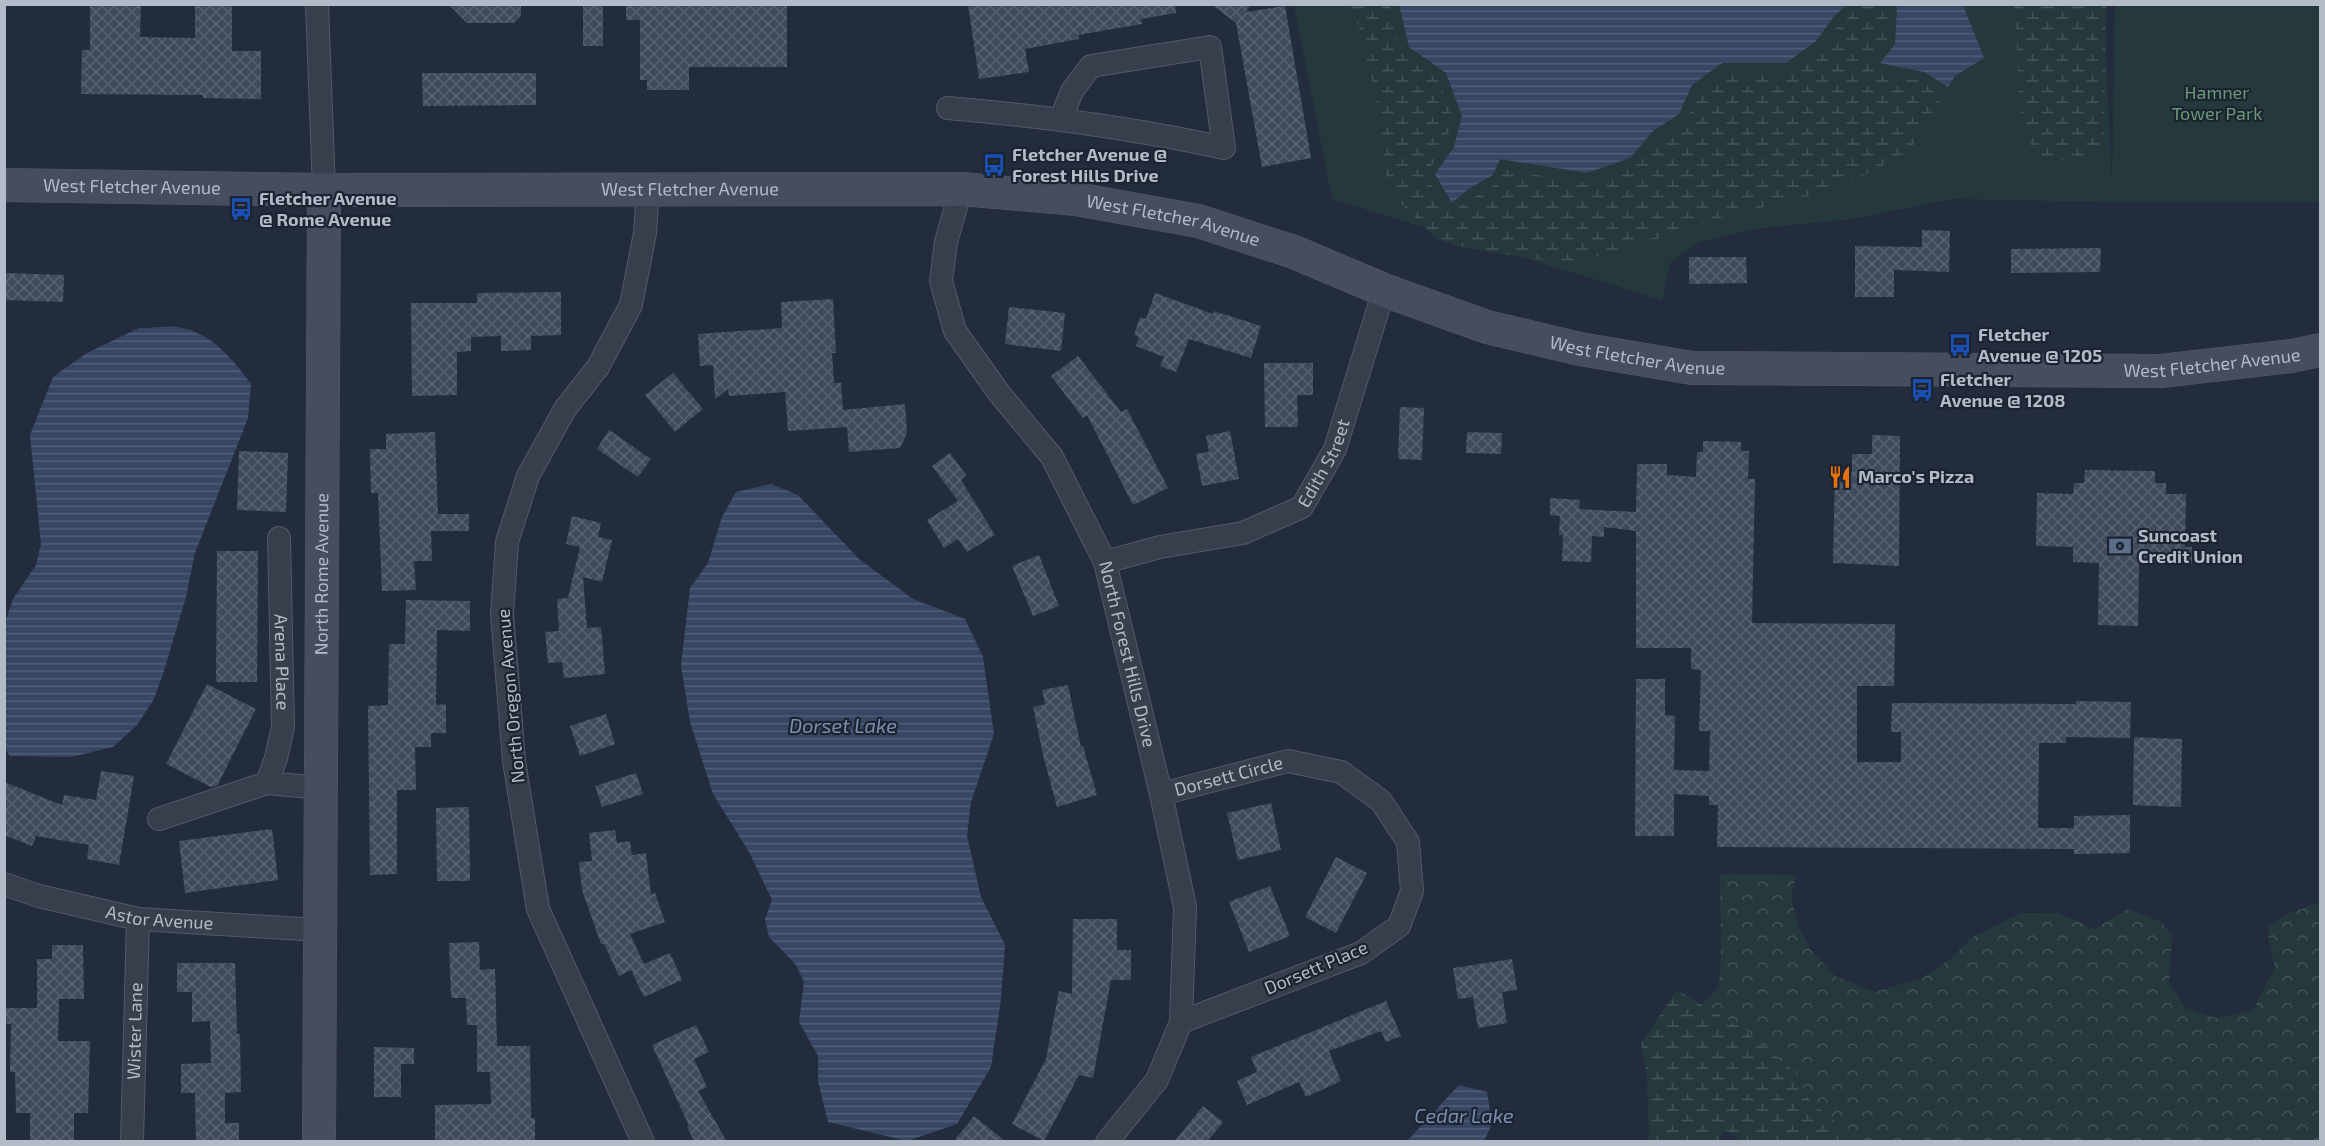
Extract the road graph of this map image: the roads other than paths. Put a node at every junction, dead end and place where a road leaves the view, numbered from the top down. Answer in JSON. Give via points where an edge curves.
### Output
{"nodes":[{"id":1,"x":317,"y":4,"type":"edge"},
{"id":2,"x":948,"y":108,"type":"dead end"},
{"id":3,"x":1061,"y":119,"type":"junction"},
{"id":4,"x":4,"y":185,"type":"edge"},
{"id":5,"x":961,"y":189,"type":"junction"},
{"id":6,"x":324,"y":190,"type":"junction"},
{"id":7,"x":648,"y":190,"type":"junction"},
{"id":8,"x":1384,"y":290,"type":"junction"},
{"id":9,"x":2320,"y":350,"type":"edge"},
{"id":10,"x":279,"y":538,"type":"dead end"},
{"id":11,"x":1105,"y":562,"type":"junction"},
{"id":12,"x":267,"y":783,"type":"junction"},
{"id":13,"x":321,"y":788,"type":"junction"},
{"id":14,"x":1161,"y":794,"type":"junction"},
{"id":15,"x":159,"y":819,"type":"dead end"},
{"id":16,"x":1408,"y":842,"type":"joint"},
{"id":17,"x":4,"y":884,"type":"edge"},
{"id":18,"x":138,"y":919,"type":"junction"},
{"id":19,"x":319,"y":930,"type":"junction"},
{"id":20,"x":1181,"y":1022,"type":"junction"},
{"id":21,"x":132,"y":1142,"type":"edge"},
{"id":22,"x":319,"y":1142,"type":"edge"},
{"id":23,"x":642,"y":1142,"type":"edge"},
{"id":24,"x":1107,"y":1142,"type":"edge"}],
"edges":[{"from":1,"to":6,"type":"street","name":"North Rome Avenue"},
{"from":2,"to":3,"type":"street"},
{"from":3,"to":3,"type":"street","via":[[1158,134],[1224,148],[1210,47],[1091,66],[1072,91]]},
{"from":4,"to":6,"type":"main road","name":"West Fletcher Avenue"},
{"from":5,"to":7,"type":"main road","name":"West Fletcher Avenue"},
{"from":5,"to":8,"type":"main road","name":"West Fletcher Avenue","via":[[1076,199],[1198,221],[1294,252]]},
{"from":5,"to":11,"type":"street","name":"North Forest Hills Drive","via":[[946,242],[941,281],[955,331],[1052,457]]},
{"from":6,"to":7,"type":"main road","name":"West Fletcher Avenue"},
{"from":6,"to":13,"type":"main road","name":"North Rome Avenue"},
{"from":7,"to":23,"type":"street","name":"North Oregon Avenue","via":[[645,233],[631,305],[598,367],[565,409],[528,476],[507,542],[502,614],[514,761],[538,909]]},
{"from":8,"to":9,"type":"main road","name":"West Fletcher Avenue","via":[[1487,327],[1580,349],[1692,368],[2161,370]]},
{"from":8,"to":11,"type":"street","name":"Edith Street","via":[[1335,449],[1302,507],[1243,533],[1160,546]]},
{"from":10,"to":12,"type":"street","name":"Arena Place","via":[[283,727]]},
{"from":11,"to":14,"type":"street","name":"North Forest Hills Drive"},
{"from":12,"to":13,"type":"street"},
{"from":12,"to":15,"type":"street"},
{"from":13,"to":19,"type":"main road","name":"North Rome Avenue"},
{"from":14,"to":16,"type":"street","name":"Dorsett Circle","via":[[1288,761],[1341,772],[1381,801]]},
{"from":14,"to":20,"type":"street","name":"North Forest Hills Drive","via":[[1185,908]]},
{"from":16,"to":20,"type":"street","name":"Dorsett Place","via":[[1412,891],[1399,926],[1361,953]]},
{"from":17,"to":18,"type":"street","name":"Astor Avenue","via":[[39,897]]},
{"from":18,"to":19,"type":"street","name":"Astor Avenue"},
{"from":18,"to":21,"type":"street","name":"Wister Lane"},
{"from":19,"to":22,"type":"main road","name":"North Rome Avenue"},
{"from":20,"to":24,"type":"street","name":"North Forest Hills Drive","via":[[1157,1080]]}]}
